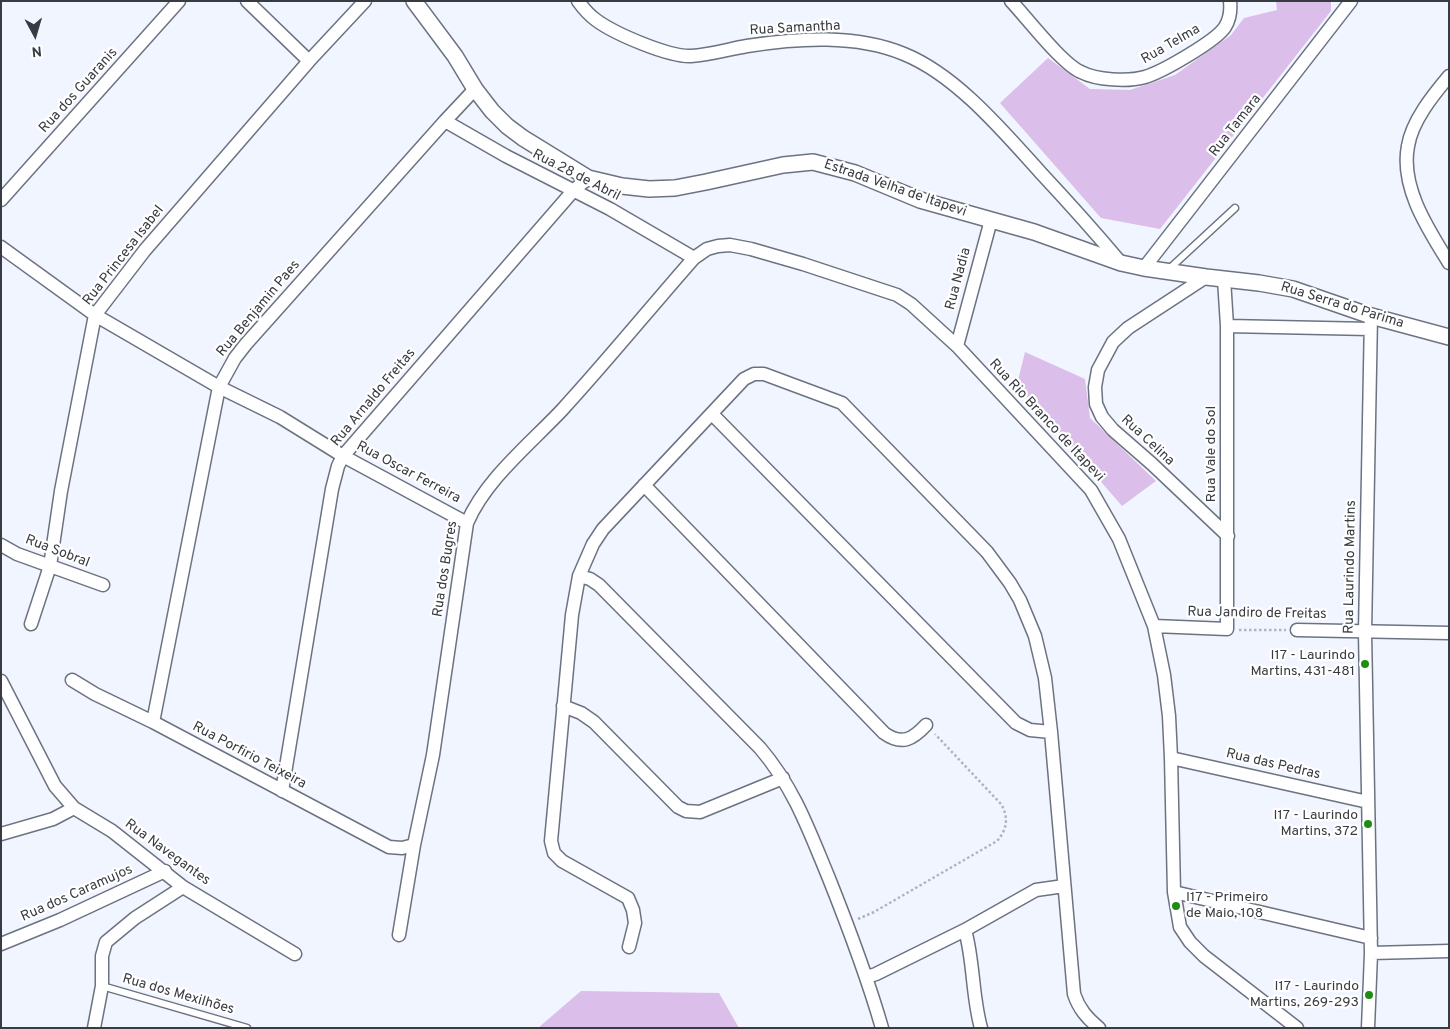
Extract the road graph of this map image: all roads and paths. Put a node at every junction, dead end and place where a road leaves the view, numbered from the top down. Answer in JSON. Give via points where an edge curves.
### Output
{"nodes":[{"id":1,"x":179,"y":1,"type":"edge"},
{"id":2,"x":247,"y":1,"type":"edge"},
{"id":3,"x":365,"y":1,"type":"edge"},
{"id":4,"x":414,"y":1,"type":"edge"},
{"id":5,"x":578,"y":1,"type":"edge"},
{"id":6,"x":1011,"y":1,"type":"edge"},
{"id":7,"x":1230,"y":1,"type":"edge"},
{"id":8,"x":1351,"y":1,"type":"edge"},
{"id":9,"x":309,"y":61,"type":"junction"},
{"id":10,"x":1449,"y":76,"type":"edge"},
{"id":11,"x":476,"y":89,"type":"junction"},
{"id":12,"x":445,"y":121,"type":"junction"},
{"id":13,"x":588,"y":178,"type":"junction"},
{"id":14,"x":573,"y":191,"type":"junction"},
{"id":15,"x":1,"y":200,"type":"edge"},
{"id":16,"x":1235,"y":208,"type":"dead end"},
{"id":17,"x":991,"y":220,"type":"junction"},
{"id":18,"x":1,"y":247,"type":"edge"},
{"id":19,"x":694,"y":258,"type":"junction"},
{"id":20,"x":1121,"y":263,"type":"junction"},
{"id":21,"x":1449,"y":263,"type":"edge"},
{"id":22,"x":1144,"y":268,"type":"junction"},
{"id":23,"x":1168,"y":271,"type":"junction"},
{"id":24,"x":1206,"y":277,"type":"junction"},
{"id":25,"x":1224,"y":279,"type":"junction"},
{"id":26,"x":95,"y":315,"type":"junction"},
{"id":27,"x":1370,"y":322,"type":"junction"},
{"id":28,"x":1227,"y":326,"type":"junction"},
{"id":29,"x":1449,"y":337,"type":"edge"},
{"id":30,"x":956,"y":346,"type":"junction"},
{"id":31,"x":219,"y":387,"type":"junction"},
{"id":32,"x":712,"y":414,"type":"junction"},
{"id":33,"x":343,"y":456,"type":"junction"},
{"id":34,"x":644,"y":485,"type":"junction"},
{"id":35,"x":467,"y":523,"type":"junction"},
{"id":36,"x":1228,"y":536,"type":"junction"},
{"id":37,"x":1,"y":545,"type":"edge"},
{"id":38,"x":50,"y":566,"type":"junction"},
{"id":39,"x":579,"y":576,"type":"junction"},
{"id":40,"x":103,"y":585,"type":"dead end"},
{"id":41,"x":31,"y":624,"type":"dead end"},
{"id":42,"x":1154,"y":626,"type":"junction"},
{"id":43,"x":1228,"y":630,"type":"junction"},
{"id":44,"x":1297,"y":630,"type":"joint"},
{"id":45,"x":1365,"y":632,"type":"junction"},
{"id":46,"x":1449,"y":633,"type":"edge"},
{"id":47,"x":72,"y":680,"type":"dead end"},
{"id":48,"x":1,"y":682,"type":"edge"},
{"id":49,"x":563,"y":706,"type":"junction"},
{"id":50,"x":153,"y":722,"type":"junction"},
{"id":51,"x":926,"y":725,"type":"joint"},
{"id":52,"x":1051,"y":732,"type":"junction"},
{"id":53,"x":1172,"y":758,"type":"junction"},
{"id":54,"x":783,"y":778,"type":"junction"},
{"id":55,"x":282,"y":792,"type":"junction"},
{"id":56,"x":1368,"y":802,"type":"junction"},
{"id":57,"x":74,"y":808,"type":"junction"},
{"id":58,"x":1,"y":834,"type":"edge"},
{"id":59,"x":414,"y":845,"type":"junction"},
{"id":60,"x":165,"y":871,"type":"junction"},
{"id":61,"x":183,"y":886,"type":"junction"},
{"id":62,"x":1064,"y":886,"type":"junction"},
{"id":63,"x":1174,"y":892,"type":"junction"},
{"id":64,"x":847,"y":923,"type":"junction"},
{"id":65,"x":965,"y":930,"type":"junction"},
{"id":66,"x":399,"y":935,"type":"dead end"},
{"id":67,"x":1371,"y":938,"type":"junction"},
{"id":68,"x":1,"y":944,"type":"edge"},
{"id":69,"x":629,"y":947,"type":"dead end"},
{"id":70,"x":1449,"y":951,"type":"edge"},
{"id":71,"x":1371,"y":953,"type":"junction"},
{"id":72,"x":295,"y":954,"type":"dead end"},
{"id":73,"x":867,"y":977,"type":"junction"},
{"id":74,"x":102,"y":986,"type":"junction"},
{"id":75,"x":94,"y":1028,"type":"edge"},
{"id":76,"x":247,"y":1028,"type":"edge"},
{"id":77,"x":882,"y":1028,"type":"edge"},
{"id":78,"x":981,"y":1028,"type":"edge"},
{"id":79,"x":1099,"y":1028,"type":"edge"},
{"id":80,"x":1297,"y":1028,"type":"edge"},
{"id":81,"x":1368,"y":1028,"type":"edge"}],
"edges":[{"from":1,"to":15,"type":"street","name":"Rua dos Guaranis"},
{"from":2,"to":9,"type":"street"},
{"from":3,"to":9,"type":"street","name":"Rua Princesa Isabel"},
{"from":4,"to":11,"type":"street","name":"Estrada Velha de Itapevi"},
{"from":5,"to":20,"type":"street","name":"Rua Samantha","via":[[597,21],[615,31],[676,55],[692,56],[749,46],[814,40],[861,42],[920,60],[969,98],[1012,140]]},
{"from":6,"to":7,"type":"street","name":"Rua Telma","via":[[1080,72],[1127,79],[1159,71],[1208,42],[1224,29]]},
{"from":8,"to":22,"type":"street","name":"Rua Tamara"},
{"from":9,"to":26,"type":"street","name":"Rua Princesa Isabel","via":[[145,250]]},
{"from":10,"to":21,"type":"street","via":[[1414,128],[1408,146],[1407,168],[1410,188],[1424,220]]},
{"from":11,"to":12,"type":"street","name":"Rua Benjamin Paes"},
{"from":11,"to":13,"type":"street","name":"Estrada Velha de Itapevi","via":[[507,126]]},
{"from":12,"to":14,"type":"street","name":"Rua 28 de Abril"},
{"from":12,"to":31,"type":"street","name":"Rua Benjamin Paes","via":[[234,358]]},
{"from":13,"to":14,"type":"street","name":"Rua Arnaldo Freitas"},
{"from":13,"to":17,"type":"street","name":"Estrada Velha de Itapevi","via":[[622,186],[675,188],[783,165],[814,162],[855,173],[920,200]]},
{"from":14,"to":19,"type":"street","name":"Rua 28 de Abril"},
{"from":14,"to":33,"type":"street","name":"Rua Arnaldo Freitas"},
{"from":16,"to":23,"type":"lane"},
{"from":17,"to":20,"type":"street","name":"Estrada Velha de Itapevi"},
{"from":17,"to":30,"type":"street","name":"Rua Nadia"},
{"from":18,"to":26,"type":"street","name":"Rua Oscar Ferreira"},
{"from":19,"to":30,"type":"street","name":"Rua Rio Branco de Itapevi","via":[[707,249],[730,246],[751,249],[881,289],[911,304]]},
{"from":19,"to":35,"type":"street","name":"Rua dos Bugres","via":[[562,409],[498,476],[473,509]]},
{"from":20,"to":22,"type":"street","name":"Estrada Velha de Itapevi"},
{"from":22,"to":23,"type":"street","name":"Rua Serra do Parima"},
{"from":23,"to":24,"type":"street","name":"Rua Serra do Parima"},
{"from":24,"to":25,"type":"street","name":"Rua Serra do Parima"},
{"from":24,"to":36,"type":"street","name":"Rua Celina","via":[[1112,342],[1098,370],[1094,387],[1096,404],[1113,430]]},
{"from":25,"to":27,"type":"street","name":"Rua Serra do Parima","via":[[1293,289]]},
{"from":25,"to":28,"type":"street","name":"Rua Vale do Sol"},
{"from":26,"to":31,"type":"street","name":"Rua Oscar Ferreira"},
{"from":26,"to":38,"type":"street","name":"Rua Princesa Isabel"},
{"from":27,"to":28,"type":"street"},
{"from":27,"to":29,"type":"street","name":"Rua Serra do Parima"},
{"from":27,"to":45,"type":"street","name":"Rua Laurindo Martins"},
{"from":28,"to":36,"type":"street","name":"Rua Vale do Sol"},
{"from":30,"to":42,"type":"street","name":"Rua Rio Branco de Itapevi","via":[[1091,490],[1119,539]]},
{"from":31,"to":33,"type":"street","name":"Rua Oscar Ferreira","via":[[280,417]]},
{"from":31,"to":50,"type":"street","name":"Rua Benjamin Paes"},
{"from":32,"to":34,"type":"street"},
{"from":32,"to":52,"type":"street","via":[[1016,723],[1030,730]]},
{"from":32,"to":52,"type":"street","via":[[744,379],[759,374],[842,403],[987,552],[1010,583],[1028,618],[1041,657]]},
{"from":33,"to":35,"type":"street","name":"Rua Oscar Ferreira"},
{"from":33,"to":55,"type":"street","name":"Rua Arnaldo Freitas","via":[[332,489]]},
{"from":34,"to":39,"type":"street","via":[[603,529]]},
{"from":34,"to":51,"type":"street","via":[[884,733],[898,739],[910,739]]},
{"from":35,"to":59,"type":"street","name":"Rua dos Bugres","via":[[432,755]]},
{"from":36,"to":43,"type":"street","name":"Rua Vale do Sol"},
{"from":37,"to":38,"type":"street","name":"Rua Sobral"},
{"from":38,"to":40,"type":"street","name":"Rua Sobral"},
{"from":38,"to":41,"type":"street","name":"Rua Princesa Isabel"},
{"from":39,"to":49,"type":"street","via":[[573,602]]},
{"from":39,"to":54,"type":"street","via":[[599,585],[760,748]]},
{"from":42,"to":43,"type":"street","name":"Rua Jandiro de Freitas"},
{"from":42,"to":53,"type":"street","name":"Rua Rio Branco de Itapevi","via":[[1164,675]]},
{"from":43,"to":44,"type":"path","name":"Rua Jandiro de Freitas"},
{"from":44,"to":45,"type":"street","name":"Rua Jandiro de Freitas"},
{"from":45,"to":46,"type":"street","name":"Rua Jandiro de Freitas"},
{"from":45,"to":56,"type":"street","name":"Rua Laurindo Martins"},
{"from":47,"to":50,"type":"street","name":"Rua Porfirio Teixeira"},
{"from":48,"to":57,"type":"street","name":"Rua Navegantes","via":[[55,786]]},
{"from":49,"to":54,"type":"street","via":[[594,722],[678,807],[686,811],[700,812]]},
{"from":49,"to":69,"type":"street","via":[[552,847],[562,861],[628,898],[634,910],[635,923]]},
{"from":50,"to":55,"type":"street","name":"Rua Porfirio Teixeira"},
{"from":51,"to":64,"type":"path","via":[[1002,804],[1006,816],[1004,832],[997,841],[874,912]]},
{"from":52,"to":62,"type":"street"},
{"from":53,"to":56,"type":"street","name":"Rua das Pedras"},
{"from":53,"to":63,"type":"street","name":"Rua Rio Branco de Itapevi"},
{"from":54,"to":64,"type":"street","via":[[801,810]]},
{"from":55,"to":59,"type":"street","name":"Rua Porfirio Teixeira","via":[[389,847]]},
{"from":56,"to":67,"type":"street","name":"Rua Laurindo Martins"},
{"from":57,"to":58,"type":"street","via":[[53,819]]},
{"from":57,"to":60,"type":"street","name":"Rua Navegantes","via":[[112,831]]},
{"from":59,"to":66,"type":"street","name":"Rua dos Bugres"},
{"from":60,"to":61,"type":"street","name":"Rua Navegantes"},
{"from":60,"to":68,"type":"street","name":"Rua dos Caramujos"},
{"from":61,"to":72,"type":"street","name":"Rua Navegantes"},
{"from":61,"to":74,"type":"street","via":[[106,942],[102,956]]},
{"from":62,"to":65,"type":"street","via":[[1036,890]]},
{"from":62,"to":79,"type":"street","via":[[1074,994],[1085,1015]]},
{"from":63,"to":67,"type":"street"},
{"from":63,"to":80,"type":"street","name":"Rua Rio Branco de Itapevi","via":[[1180,927],[1190,942]]},
{"from":64,"to":73,"type":"street"},
{"from":65,"to":73,"type":"street"},
{"from":65,"to":78,"type":"street"},
{"from":67,"to":71,"type":"street","name":"Rua Laurindo Martins"},
{"from":70,"to":71,"type":"street"},
{"from":71,"to":81,"type":"street","name":"Rua Laurindo Martins"},
{"from":73,"to":77,"type":"street"},
{"from":74,"to":75,"type":"street"},
{"from":74,"to":76,"type":"lane","name":"Rua dos Mexilhões"}]}
